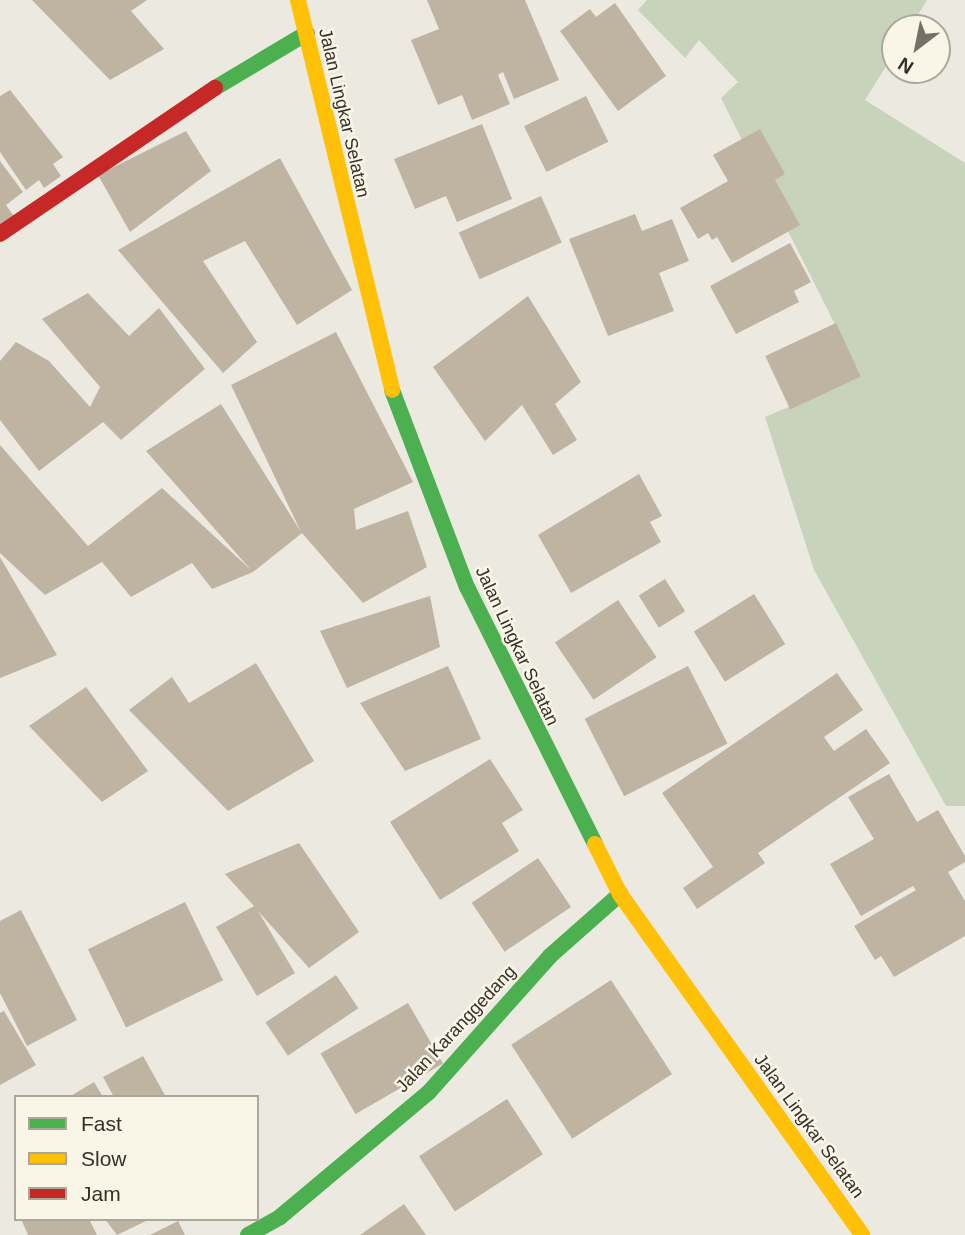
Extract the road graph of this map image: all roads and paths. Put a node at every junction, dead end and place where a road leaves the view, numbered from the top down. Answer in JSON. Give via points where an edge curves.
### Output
{"nodes":[{"id":1,"x":299,"y":0,"type":"edge"},
{"id":2,"x":307,"y":33,"type":"junction"},
{"id":3,"x":0,"y":234,"type":"edge"},
{"id":4,"x":620,"y":894,"type":"junction"},
{"id":5,"x":248,"y":1235,"type":"edge"},
{"id":6,"x":862,"y":1235,"type":"edge"}],
"edges":[{"from":1,"to":2,"type":"street","name":"Jalan Lingkar Selatan"},
{"from":2,"to":3,"type":"street","via":[[145,131]]},
{"from":2,"to":4,"type":"street","name":"Jalan Lingkar Selatan","via":[[399,421],[467,587]]},
{"from":4,"to":5,"type":"street","name":"Jalan Karanggedang","via":[[550,956],[429,1092],[280,1216]]},
{"from":4,"to":6,"type":"street","name":"Jalan Lingkar Selatan"}]}
